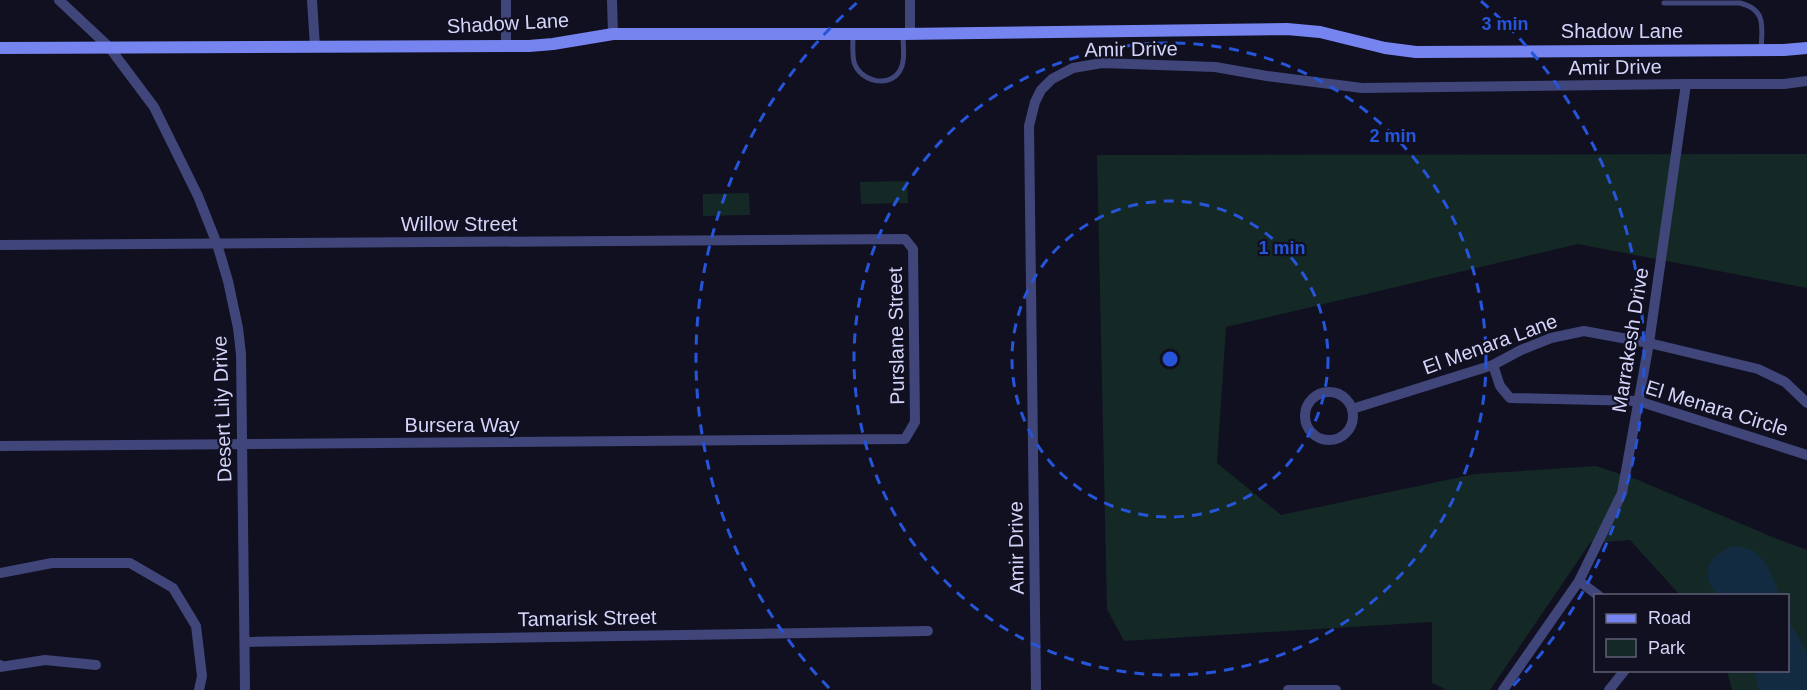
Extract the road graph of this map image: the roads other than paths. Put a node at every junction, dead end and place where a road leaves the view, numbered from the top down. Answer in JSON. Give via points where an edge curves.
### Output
{"nodes":[{"id":1,"x":59,"y":0,"type":"edge"},
{"id":2,"x":312,"y":0,"type":"edge"},
{"id":3,"x":506,"y":0,"type":"edge"},
{"id":4,"x":612,"y":0,"type":"edge"},
{"id":5,"x":910,"y":0,"type":"edge"},
{"id":6,"x":1664,"y":3,"type":"dead end"},
{"id":7,"x":613,"y":34,"type":"junction"},
{"id":8,"x":853,"y":34,"type":"junction"},
{"id":9,"x":907,"y":34,"type":"junction"},
{"id":10,"x":506,"y":46,"type":"junction"},
{"id":11,"x":109,"y":47,"type":"junction"},
{"id":12,"x":315,"y":47,"type":"junction"},
{"id":13,"x":0,"y":48,"type":"edge"},
{"id":14,"x":1807,"y":48,"type":"edge"},
{"id":15,"x":1761,"y":50,"type":"junction"},
{"id":16,"x":1807,"y":81,"type":"edge"},
{"id":17,"x":1686,"y":84,"type":"junction"},
{"id":18,"x":217,"y":244,"type":"junction"},
{"id":19,"x":0,"y":245,"type":"edge"},
{"id":20,"x":913,"y":249,"type":"joint"},
{"id":21,"x":1649,"y":344,"type":"junction"},
{"id":22,"x":1493,"y":365,"type":"junction"},
{"id":23,"x":1638,"y":401,"type":"junction"},
{"id":24,"x":1807,"y":403,"type":"edge"},
{"id":25,"x":1352,"y":409,"type":"junction"},
{"id":26,"x":915,"y":422,"type":"joint"},
{"id":27,"x":241,"y":445,"type":"junction"},
{"id":28,"x":0,"y":446,"type":"edge"},
{"id":29,"x":1807,"y":455,"type":"edge"},
{"id":30,"x":0,"y":573,"type":"edge"},
{"id":31,"x":1579,"y":581,"type":"junction"},
{"id":32,"x":1596,"y":594,"type":"edge"},
{"id":33,"x":928,"y":631,"type":"dead end"},
{"id":34,"x":245,"y":642,"type":"junction"},
{"id":35,"x":0,"y":665,"type":"edge"},
{"id":36,"x":96,"y":665,"type":"dead end"},
{"id":37,"x":1623,"y":672,"type":"edge"},
{"id":38,"x":199,"y":690,"type":"edge"},
{"id":39,"x":245,"y":690,"type":"edge"},
{"id":40,"x":1036,"y":690,"type":"edge"},
{"id":41,"x":1288,"y":690,"type":"edge"},
{"id":42,"x":1335,"y":690,"type":"edge"},
{"id":43,"x":1503,"y":690,"type":"edge"},
{"id":44,"x":1609,"y":690,"type":"edge"}],
"edges":[{"from":1,"to":11,"type":"street","name":"Desert Lily Drive"},
{"from":2,"to":12,"type":"street"},
{"from":3,"to":10,"type":"street"},
{"from":4,"to":7,"type":"street"},
{"from":5,"to":9,"type":"street"},
{"from":6,"to":15,"type":"lane","via":[[1750,5],[1762,18]]},
{"from":7,"to":8,"type":"street","name":"Shadow Lane"},
{"from":7,"to":10,"type":"street","name":"Shadow Lane","via":[[553,44]]},
{"from":8,"to":9,"type":"street","name":"Shadow Lane"},
{"from":8,"to":9,"type":"lane","via":[[854,61],[861,75],[887,80],[900,70]]},
{"from":9,"to":15,"type":"street","name":"Shadow Lane","via":[[1287,29],[1416,52]]},
{"from":10,"to":12,"type":"street","name":"Shadow Lane"},
{"from":11,"to":12,"type":"street","name":"Shadow Lane"},
{"from":11,"to":13,"type":"street","name":"Shadow Lane"},
{"from":11,"to":18,"type":"street","name":"Desert Lily Drive","via":[[154,107]]},
{"from":14,"to":15,"type":"street","name":"Shadow Lane"},
{"from":16,"to":17,"type":"street"},
{"from":17,"to":21,"type":"street","name":"Marrakesh Drive"},
{"from":17,"to":40,"type":"street","name":"Amir Drive","via":[[1362,88],[1215,67],[1102,63],[1072,68],[1052,79],[1035,102],[1029,126]]},
{"from":18,"to":19,"type":"street","name":"Willow Street"},
{"from":18,"to":20,"type":"street","name":"Willow Street","via":[[905,238]]},
{"from":18,"to":27,"type":"street","name":"Desert Lily Drive","via":[[238,328]]},
{"from":20,"to":26,"type":"street","name":"Purslane Street"},
{"from":21,"to":22,"type":"street","name":"El Menara Lane","via":[[1584,331],[1551,338]]},
{"from":21,"to":23,"type":"street","name":"Marrakesh Drive"},
{"from":21,"to":24,"type":"street","name":"El Menara Lane","via":[[1758,369],[1785,382]]},
{"from":22,"to":23,"type":"street","name":"El Menara Circle","via":[[1500,386],[1510,398]]},
{"from":22,"to":25,"type":"street","name":"El Menara Lane"},
{"from":23,"to":29,"type":"street","name":"El Menara Circle"},
{"from":23,"to":31,"type":"street","name":"Marrakesh Drive","via":[[1622,493]]},
{"from":25,"to":25,"type":"street","via":[[1335,392],[1322,393],[1309,403],[1307,423],[1317,436],[1338,438],[1350,427]]},
{"from":26,"to":27,"type":"street","name":"Bursera Way","via":[[905,439]]},
{"from":27,"to":28,"type":"street","name":"Bursera Way"},
{"from":27,"to":34,"type":"street","name":"Desert Lily Drive"},
{"from":30,"to":38,"type":"street","via":[[52,563],[130,563],[174,588],[196,627],[202,676]]},
{"from":31,"to":32,"type":"street"},
{"from":31,"to":43,"type":"street","name":"Marrakesh Drive"},
{"from":33,"to":34,"type":"street","name":"Tamarisk Street"},
{"from":34,"to":39,"type":"street","name":"Desert Lily Drive"},
{"from":35,"to":36,"type":"street","via":[[45,660]]},
{"from":37,"to":44,"type":"street"},
{"from":41,"to":42,"type":"street"}]}
